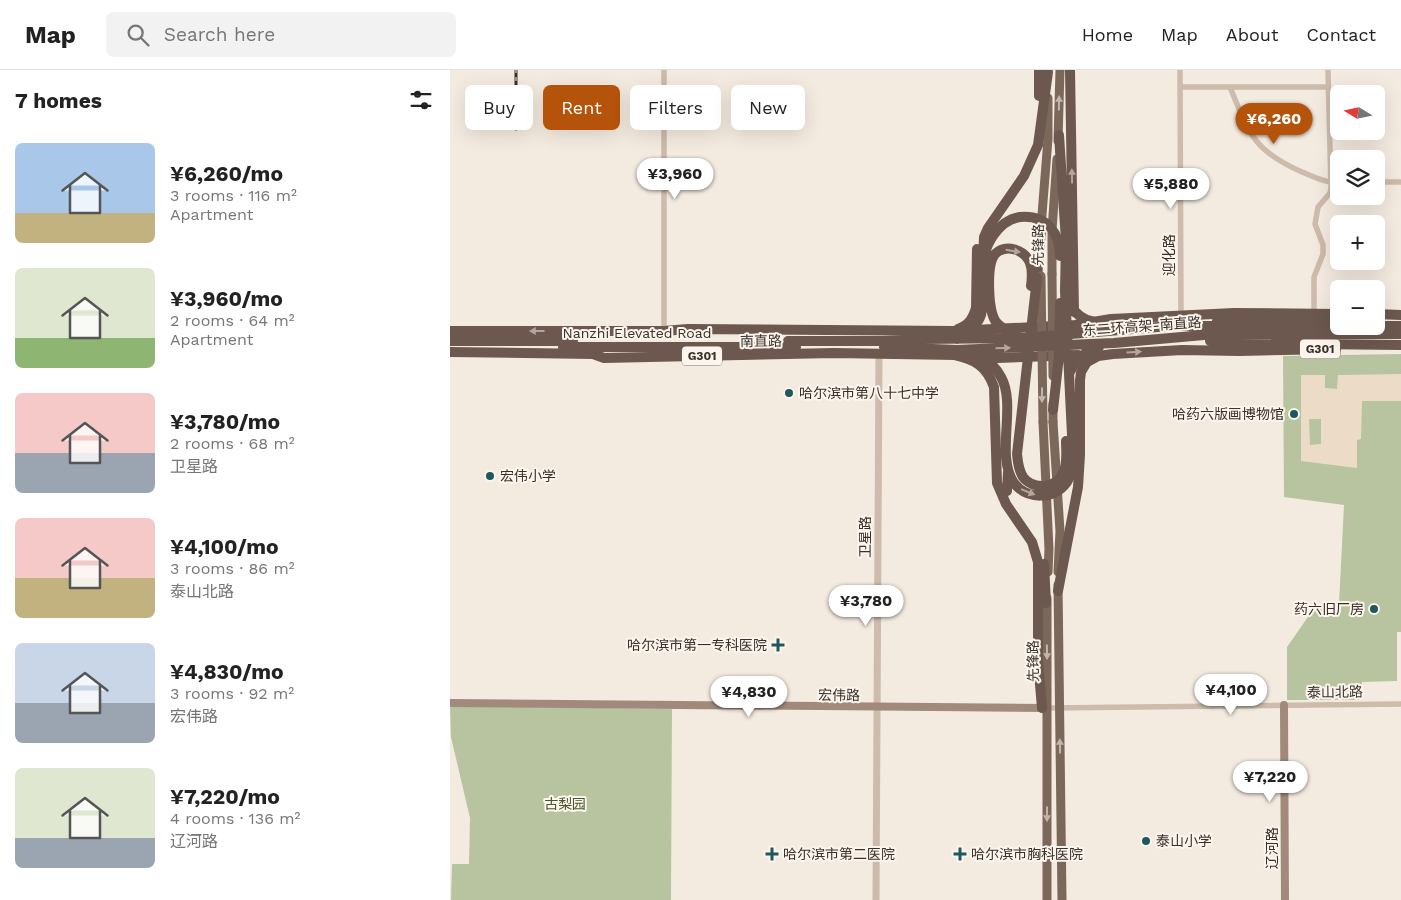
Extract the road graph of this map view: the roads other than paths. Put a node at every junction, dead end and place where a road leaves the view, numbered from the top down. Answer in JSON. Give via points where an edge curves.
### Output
{"nodes":[{"id":1,"x":664,"y":70,"type":"edge"},
{"id":2,"x":1060,"y":70,"type":"edge"},
{"id":3,"x":1070,"y":70,"type":"edge"},
{"id":4,"x":1180,"y":70,"type":"edge"},
{"id":5,"x":1328,"y":70,"type":"edge"},
{"id":6,"x":1045,"y":71,"type":"edge"},
{"id":7,"x":1180,"y":87,"type":"junction"},
{"id":8,"x":1230,"y":87,"type":"junction"},
{"id":9,"x":1328,"y":87,"type":"junction"},
{"id":10,"x":1059,"y":135,"type":"junction"},
{"id":11,"x":1034,"y":156,"type":"junction"},
{"id":12,"x":1385,"y":182,"type":"edge"},
{"id":13,"x":1401,"y":182,"type":"edge"},
{"id":14,"x":1330,"y":183,"type":"joint"},
{"id":15,"x":1330,"y":194,"type":"edge"},
{"id":16,"x":1041,"y":230,"type":"joint"},
{"id":17,"x":983,"y":264,"type":"junction"},
{"id":18,"x":1039,"y":277,"type":"junction"},
{"id":19,"x":1070,"y":293,"type":"junction"},
{"id":20,"x":1314,"y":313,"type":"junction"},
{"id":21,"x":1330,"y":314,"type":"edge"},
{"id":22,"x":1385,"y":314,"type":"edge"},
{"id":23,"x":1401,"y":315,"type":"edge"},
{"id":24,"x":1330,"y":319,"type":"edge"},
{"id":25,"x":1385,"y":319,"type":"edge"},
{"id":26,"x":1401,"y":319,"type":"edge"},
{"id":27,"x":1175,"y":320,"type":"junction"},
{"id":28,"x":1114,"y":321,"type":"junction"},
{"id":29,"x":1075,"y":325,"type":"junction"},
{"id":30,"x":1330,"y":326,"type":"edge"},
{"id":31,"x":1385,"y":326,"type":"edge"},
{"id":32,"x":1401,"y":326,"type":"edge"},
{"id":33,"x":688,"y":329,"type":"junction"},
{"id":34,"x":450,"y":331,"type":"edge"},
{"id":35,"x":664,"y":331,"type":"junction"},
{"id":36,"x":1401,"y":334,"type":"edge"},
{"id":37,"x":1172,"y":337,"type":"junction"},
{"id":38,"x":922,"y":338,"type":"junction"},
{"id":39,"x":1021,"y":338,"type":"junction"},
{"id":40,"x":450,"y":341,"type":"edge"},
{"id":41,"x":955,"y":343,"type":"junction"},
{"id":42,"x":1114,"y":343,"type":"junction"},
{"id":43,"x":1401,"y":346,"type":"edge"},
{"id":44,"x":450,"y":347,"type":"edge"},
{"id":45,"x":883,"y":347,"type":"junction"},
{"id":46,"x":924,"y":349,"type":"junction"},
{"id":47,"x":1182,"y":350,"type":"junction"},
{"id":48,"x":450,"y":352,"type":"edge"},
{"id":49,"x":604,"y":358,"type":"junction"},
{"id":50,"x":1082,"y":358,"type":"junction"},
{"id":51,"x":995,"y":368,"type":"junction"},
{"id":52,"x":1053,"y":410,"type":"junction"},
{"id":53,"x":1007,"y":491,"type":"junction"},
{"id":54,"x":1058,"y":591,"type":"junction"},
{"id":55,"x":1046,"y":603,"type":"junction"},
{"id":56,"x":450,"y":703,"type":"edge"},
{"id":57,"x":1401,"y":704,"type":"edge"},
{"id":58,"x":1282,"y":705,"type":"junction"},
{"id":59,"x":877,"y":708,"type":"junction"},
{"id":60,"x":1045,"y":708,"type":"junction"},
{"id":61,"x":1060,"y":708,"type":"junction"},
{"id":62,"x":876,"y":900,"type":"edge"},
{"id":63,"x":1047,"y":900,"type":"edge"},
{"id":64,"x":1062,"y":900,"type":"edge"},
{"id":65,"x":1283,"y":900,"type":"edge"}],
"edges":[{"from":1,"to":35,"type":"street"},
{"from":10,"to":2,"type":"main road","name":"先锋路","one_way":true},
{"from":19,"to":3,"type":"highway","one_way":true},
{"from":4,"to":7,"type":"street","name":"迎化路"},
{"from":5,"to":9,"type":"street"},
{"from":6,"to":11,"type":"highway","via":[[1039,141]]},
{"from":6,"to":16,"type":"main road","name":"先锋路","via":[[1048,139]]},
{"from":7,"to":8,"type":"street"},
{"from":7,"to":27,"type":"street","name":"迎化路"},
{"from":8,"to":9,"type":"street"},
{"from":8,"to":14,"type":"street","via":[[1246,128],[1260,147],[1290,167]]},
{"from":9,"to":14,"type":"street"},
{"from":10,"to":19,"type":"highway","bridge":true},
{"from":10,"to":52,"type":"main road","name":"先锋路","bridge":true,"via":[[1052,230]]},
{"from":11,"to":17,"type":"highway","bridge":true,"via":[[1018,186],[988,228]]},
{"from":11,"to":41,"type":"highway","via":[[979,231],[976,308],[974,317]]},
{"from":12,"to":13,"type":"street"},
{"from":15,"to":20,"type":"street","via":[[1318,207],[1315,224],[1323,254],[1314,276]]},
{"from":16,"to":18,"type":"highway"},
{"from":17,"to":41,"type":"highway","bridge":true,"via":[[981,314],[976,325]]},
{"from":17,"to":52,"type":"highway","bridge":true,"via":[[996,231],[1016,218],[1037,218],[1047,224],[1058,238],[1059,356]]},
{"from":18,"to":42,"type":"highway","bridge":true,"via":[[1017,454],[1018,466],[1029,482],[1048,486],[1063,475],[1068,376],[1081,356],[1091,349]]},
{"from":18,"to":55,"type":"main road","name":"先锋路","one_way":true,"bridge":true,"via":[[1048,548]]},
{"from":19,"to":28,"type":"highway","bridge":true,"via":[[1070,304],[1079,316],[1096,322]]},
{"from":19,"to":29,"type":"highway"},
{"from":51,"to":19,"type":"highway","one_way":true,"bridge":true,"via":[[1006,391],[1007,464],[1012,481],[1033,495],[1056,492],[1071,475],[1074,456]]},
{"from":20,"to":21,"type":"highway"},
{"from":20,"to":27,"type":"highway","via":[[1234,313]]},
{"from":22,"to":23,"type":"highway"},
{"from":24,"to":27,"type":"highway","bridge":true},
{"from":25,"to":26,"type":"highway"},
{"from":27,"to":28,"type":"highway"},
{"from":27,"to":30,"type":"highway","name":"东二环高架-南直路","bridge":true},
{"from":27,"to":39,"type":"highway","name":"东二环高架-南直路","bridge":true},
{"from":27,"to":47,"type":"street","name":"迎化路"},
{"from":28,"to":29,"type":"highway","number":"G301"},
{"from":29,"to":41,"type":"highway","number":"G301"},
{"from":29,"to":50,"type":"highway"},
{"from":31,"to":32,"type":"highway"},
{"from":33,"to":35,"type":"highway","name":"南直路","number":"G301"},
{"from":33,"to":38,"type":"highway","bridge":true,"via":[[703,333],[884,334]]},
{"from":33,"to":41,"type":"highway","name":"南直路","number":"G301"},
{"from":35,"to":34,"type":"highway","name":"南直路","number":"G301","one_way":true},
{"from":36,"to":37,"type":"highway","name":"东二环高架-南直路","bridge":true},
{"from":37,"to":42,"type":"highway","name":"东二环高架-南直路","bridge":true},
{"from":37,"to":43,"type":"highway","bridge":true,"via":[[1238,343]]},
{"from":38,"to":41,"type":"highway","name":"东二环高架-南直路","bridge":true},
{"from":38,"to":45,"type":"highway","name":"东二环高架-南直路","bridge":true},
{"from":39,"to":41,"type":"highway","name":"东二环高架-南直路","bridge":true},
{"from":39,"to":53,"type":"highway","one_way":true,"bridge":true,"via":[[996,322],[990,306],[991,262],[996,254],[1006,249],[1024,254],[1032,270]]},
{"from":40,"to":45,"type":"highway","name":"Nanzhi Elevated Road"},
{"from":41,"to":42,"type":"highway","name":"东二环高架-南直路","one_way":true,"bridge":true},
{"from":41,"to":45,"type":"highway","name":"南直路","number":"G301"},
{"from":41,"to":46,"type":"highway","name":"东二环高架-南直路","bridge":true},
{"from":41,"to":50,"type":"highway","via":[[997,358]]},
{"from":41,"to":51,"type":"highway","bridge":true},
{"from":41,"to":60,"type":"highway","via":[[984,368],[994,386],[997,483],[1000,494],[1030,536],[1037,554],[1038,661]]},
{"from":43,"to":47,"type":"highway","number":"G301"},
{"from":44,"to":45,"type":"highway","name":"Nanzhi Elevated Road"},
{"from":45,"to":46,"type":"highway","name":"东二环高架-南直路","bridge":true},
{"from":45,"to":49,"type":"highway","name":"南直路","number":"G301"},
{"from":45,"to":59,"type":"street","name":"卫星路"},
{"from":46,"to":49,"type":"highway","bridge":true,"via":[[903,353],[614,354]]},
{"from":50,"to":47,"type":"highway","number":"G301","one_way":true},
{"from":48,"to":49,"type":"highway","name":"南直路","number":"G301","via":[[593,354]]},
{"from":50,"to":54,"type":"highway","via":[[1078,487]]},
{"from":51,"to":53,"type":"highway","bridge":true,"via":[[1000,394],[1003,476]]},
{"from":52,"to":54,"type":"main road","name":"先锋路","bridge":true,"via":[[1060,531]]},
{"from":53,"to":55,"type":"highway","via":[[1040,546]]},
{"from":54,"to":61,"type":"main road","name":"先锋路"},
{"from":55,"to":60,"type":"main road","name":"先锋路","one_way":true},
{"from":56,"to":59,"type":"main road","name":"宏伟路"},
{"from":57,"to":58,"type":"street","name":"泰山北路"},
{"from":58,"to":61,"type":"street","name":"泰山北路"},
{"from":58,"to":65,"type":"main road","name":"辽河路"},
{"from":59,"to":60,"type":"main road","name":"宏伟路"},
{"from":59,"to":62,"type":"street","name":"卫星路"},
{"from":60,"to":61,"type":"street","name":"泰山北路"},
{"from":60,"to":63,"type":"main road","name":"先锋路","one_way":true},
{"from":64,"to":61,"type":"main road","name":"先锋路","one_way":true}]}
